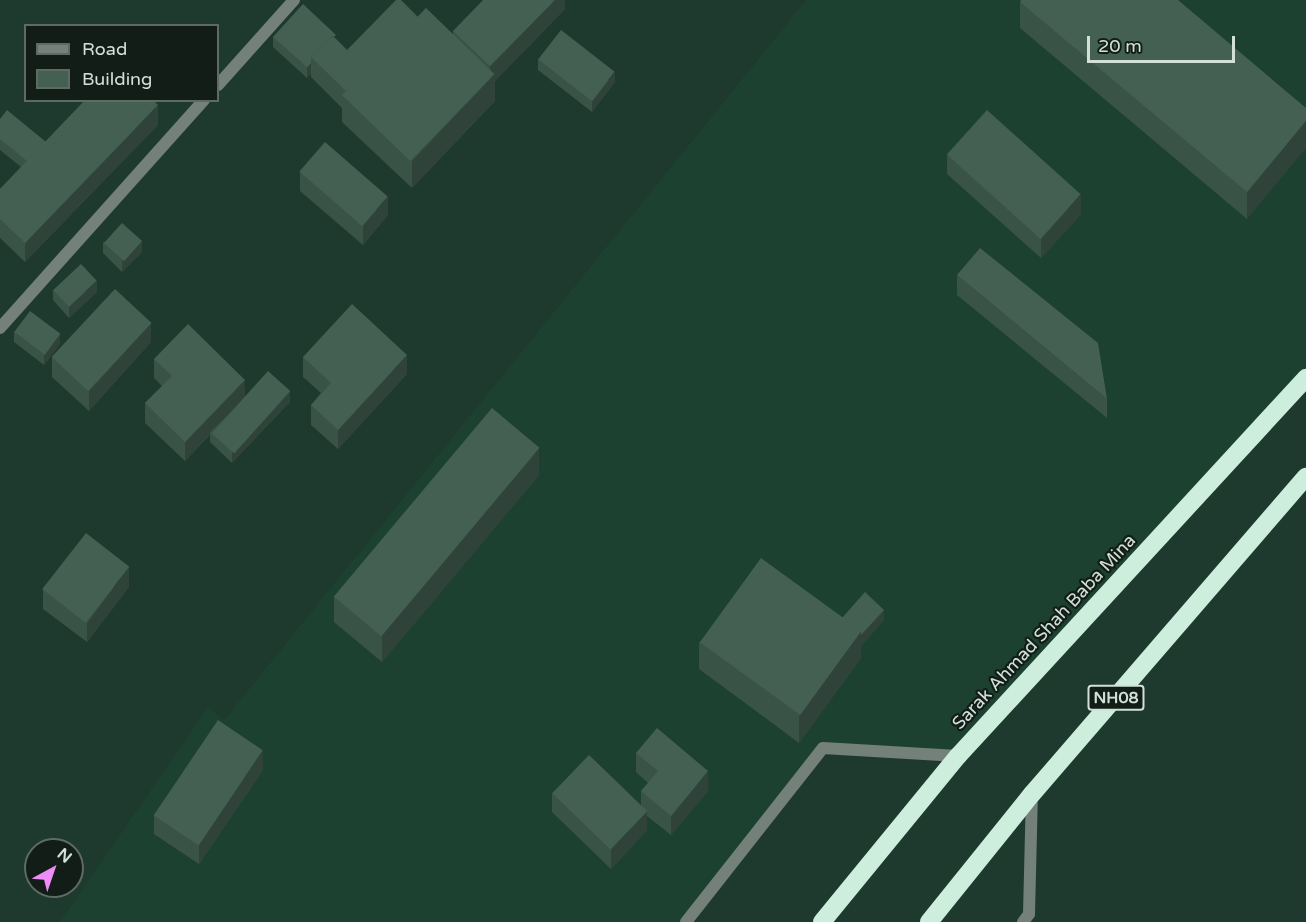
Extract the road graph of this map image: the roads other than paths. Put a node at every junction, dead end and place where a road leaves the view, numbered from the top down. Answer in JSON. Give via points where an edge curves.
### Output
{"nodes":[{"id":1,"x":294,"y":0,"type":"edge"},
{"id":2,"x":219,"y":84,"type":"edge"},
{"id":3,"x":202,"y":102,"type":"edge"},
{"id":4,"x":1,"y":326,"type":"edge"},
{"id":5,"x":1306,"y":378,"type":"edge"},
{"id":6,"x":1306,"y":477,"type":"edge"},
{"id":7,"x":958,"y":756,"type":"junction"},
{"id":8,"x":1032,"y":795,"type":"junction"},
{"id":9,"x":686,"y":922,"type":"edge"},
{"id":10,"x":822,"y":922,"type":"edge"},
{"id":11,"x":929,"y":922,"type":"edge"},
{"id":12,"x":1023,"y":922,"type":"edge"}],
"edges":[{"from":1,"to":2,"type":"street"},
{"from":3,"to":4,"type":"street"},
{"from":5,"to":7,"type":"highway","name":"Sarak Ahmad Shah Baba Mina"},
{"from":6,"to":8,"type":"highway","number":"NH08"},
{"from":7,"to":9,"type":"street","via":[[823,748]]},
{"from":7,"to":10,"type":"highway","name":"Sarak Ahmad Shah Baba Mina"},
{"from":8,"to":11,"type":"highway","number":"NH08"},
{"from":8,"to":12,"type":"street","via":[[1029,914]]}]}
